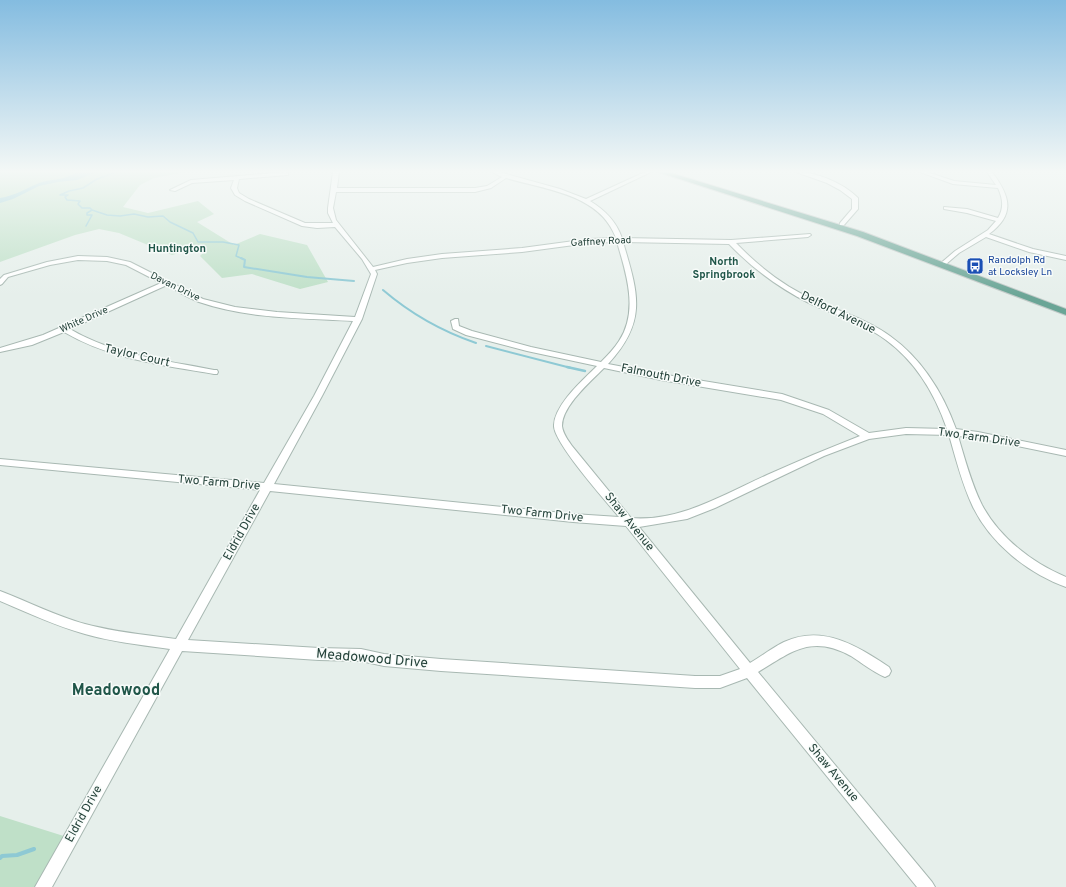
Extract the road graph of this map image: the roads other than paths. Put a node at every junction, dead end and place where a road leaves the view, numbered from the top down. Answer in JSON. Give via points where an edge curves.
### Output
{"nodes":[{"id":1,"x":278,"y":213,"type":"edge"},
{"id":2,"x":332,"y":213,"type":"edge"},
{"id":3,"x":602,"y":213,"type":"edge"},
{"id":4,"x":794,"y":213,"type":"edge"},
{"id":5,"x":808,"y":213,"type":"edge"},
{"id":6,"x":851,"y":213,"type":"edge"},
{"id":7,"x":976,"y":213,"type":"edge"},
{"id":8,"x":1002,"y":213,"type":"edge"},
{"id":9,"x":1000,"y":220,"type":"junction"},
{"id":10,"x":842,"y":224,"type":"junction"},
{"id":11,"x":336,"y":225,"type":"junction"},
{"id":12,"x":984,"y":234,"type":"junction"},
{"id":13,"x":808,"y":235,"type":"dead end"},
{"id":14,"x":620,"y":240,"type":"junction"},
{"id":15,"x":731,"y":242,"type":"junction"},
{"id":16,"x":1066,"y":258,"type":"edge"},
{"id":17,"x":945,"y":262,"type":"junction"},
{"id":18,"x":372,"y":269,"type":"junction"},
{"id":19,"x":0,"y":283,"type":"edge"},
{"id":20,"x":166,"y":283,"type":"junction"},
{"id":21,"x":0,"y":286,"type":"edge"},
{"id":22,"x":0,"y":290,"type":"edge"},
{"id":23,"x":1066,"y":304,"type":"edge"},
{"id":24,"x":1066,"y":312,"type":"edge"},
{"id":25,"x":358,"y":319,"type":"junction"},
{"id":26,"x":455,"y":322,"type":"dead end"},
{"id":27,"x":65,"y":328,"type":"junction"},
{"id":28,"x":0,"y":350,"type":"edge"},
{"id":29,"x":603,"y":365,"type":"junction"},
{"id":30,"x":214,"y":372,"type":"dead end"},
{"id":31,"x":953,"y":432,"type":"junction"},
{"id":32,"x":868,"y":436,"type":"junction"},
{"id":33,"x":1066,"y":453,"type":"edge"},
{"id":34,"x":0,"y":462,"type":"edge"},
{"id":35,"x":268,"y":487,"type":"junction"},
{"id":36,"x":628,"y":522,"type":"junction"},
{"id":37,"x":1066,"y":582,"type":"edge"},
{"id":38,"x":0,"y":596,"type":"edge"},
{"id":39,"x":179,"y":644,"type":"junction"},
{"id":40,"x":748,"y":670,"type":"junction"},
{"id":41,"x":885,"y":671,"type":"dead end"},
{"id":42,"x":43,"y":887,"type":"edge"},
{"id":43,"x":927,"y":887,"type":"edge"}],
"edges":[{"from":1,"to":11,"type":"street","via":[[304,225]]},
{"from":2,"to":11,"type":"street"},
{"from":3,"to":14,"type":"street","name":"Shaw Avenue","via":[[610,219]]},
{"from":4,"to":17,"type":"main road"},
{"from":5,"to":10,"type":"main road"},
{"from":6,"to":10,"type":"street"},
{"from":7,"to":9,"type":"street"},
{"from":8,"to":9,"type":"street"},
{"from":9,"to":12,"type":"street"},
{"from":10,"to":17,"type":"main road"},
{"from":11,"to":18,"type":"street","via":[[360,251]]},
{"from":12,"to":16,"type":"street","via":[[1032,251]]},
{"from":12,"to":17,"type":"street"},
{"from":13,"to":15,"type":"street","name":"Gaffney Road"},
{"from":14,"to":15,"type":"street","name":"Gaffney Road"},
{"from":14,"to":18,"type":"street","name":"Gaffney Road","via":[[442,256]]},
{"from":14,"to":29,"type":"street","name":"Shaw Avenue","via":[[634,300],[632,322],[624,340]]},
{"from":15,"to":31,"type":"street","name":"Delford Avenue","via":[[771,278],[812,301],[870,327],[901,350],[935,389]]},
{"from":17,"to":23,"type":"main road"},
{"from":17,"to":24,"type":"main road"},
{"from":18,"to":25,"type":"street","name":"Eldrid Drive","via":[[374,274]]},
{"from":19,"to":20,"type":"street","name":"Davan Drive","via":[[6,276],[35,266],[61,260],[88,258],[128,264]]},
{"from":20,"to":25,"type":"street","name":"Davan Drive","via":[[202,300],[235,309]]},
{"from":20,"to":27,"type":"street","name":"White Drive"},
{"from":21,"to":22,"type":"street"},
{"from":25,"to":35,"type":"street","name":"Eldrid Drive"},
{"from":26,"to":29,"type":"street","name":"Falmouth Drive","via":[[456,327],[469,333]]},
{"from":27,"to":28,"type":"street","name":"White Drive","via":[[29,343]]},
{"from":27,"to":30,"type":"street","name":"Taylor Court","via":[[80,339],[112,352]]},
{"from":29,"to":32,"type":"street","name":"Falmouth Drive","via":[[788,399],[826,412]]},
{"from":29,"to":36,"type":"street","name":"Shaw Avenue","via":[[568,402],[557,424],[559,434],[569,448]]},
{"from":31,"to":32,"type":"street","name":"Two Farm Drive","via":[[906,431]]},
{"from":31,"to":33,"type":"street","name":"Two Farm Drive"},
{"from":31,"to":37,"type":"street","name":"Delford Avenue","via":[[972,494],[989,524],[1007,544],[1036,568]]},
{"from":32,"to":36,"type":"street","name":"Two Farm Drive","via":[[822,454],[711,506],[683,516],[643,523]]},
{"from":34,"to":35,"type":"street","name":"Two Farm Drive"},
{"from":35,"to":36,"type":"street","name":"Two Farm Drive"},
{"from":35,"to":39,"type":"street","name":"Eldrid Drive"},
{"from":36,"to":40,"type":"street","name":"Shaw Avenue"},
{"from":38,"to":39,"type":"street","name":"Meadowood Drive","via":[[38,613],[85,629],[127,638]]},
{"from":39,"to":40,"type":"street","name":"Meadowood Drive","via":[[361,655],[384,660],[441,665],[695,682],[720,683]]},
{"from":39,"to":42,"type":"street","name":"Eldrid Drive"},
{"from":40,"to":41,"type":"street","name":"Meadowood Drive","via":[[789,645],[814,640],[835,643]]},
{"from":40,"to":43,"type":"street","name":"Shaw Avenue"}]}
